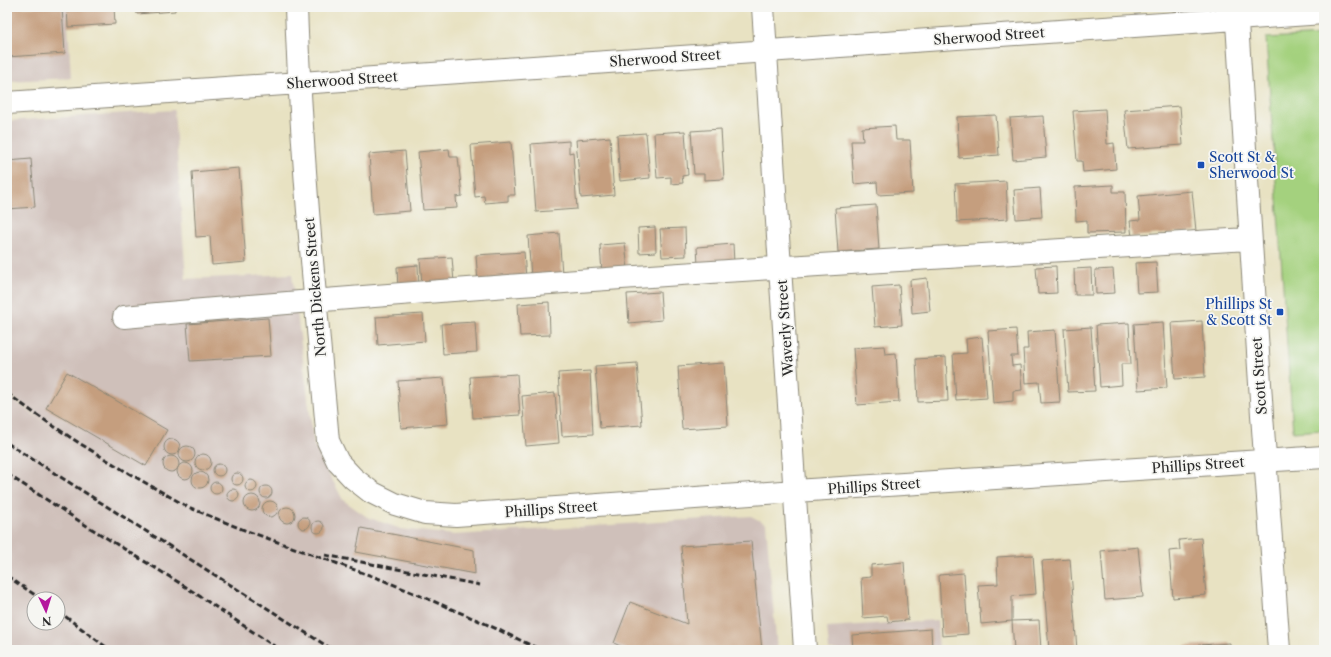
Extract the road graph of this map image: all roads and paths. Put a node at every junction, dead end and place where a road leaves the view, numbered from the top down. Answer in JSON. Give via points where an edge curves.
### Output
{"nodes":[{"id":1,"x":296,"y":7,"type":"edge"},
{"id":2,"x":763,"y":7,"type":"edge"},
{"id":3,"x":1236,"y":13,"type":"edge"},
{"id":4,"x":1324,"y":13,"type":"edge"},
{"id":5,"x":766,"y":51,"type":"junction"},
{"id":6,"x":299,"y":82,"type":"junction"},
{"id":7,"x":7,"y":103,"type":"edge"},
{"id":8,"x":1250,"y":239,"type":"junction"},
{"id":9,"x":781,"y":267,"type":"junction"},
{"id":10,"x":315,"y":300,"type":"junction"},
{"id":11,"x":124,"y":317,"type":"dead end"},
{"id":12,"x":1324,"y":457,"type":"edge"},
{"id":13,"x":1265,"y":460,"type":"junction"},
{"id":14,"x":795,"y":491,"type":"junction"},
{"id":15,"x":425,"y":513,"type":"joint"},
{"id":16,"x":805,"y":650,"type":"edge"},
{"id":17,"x":1279,"y":650,"type":"edge"}],
"edges":[{"from":1,"to":6,"type":"street","name":"North Dickens Street"},
{"from":2,"to":5,"type":"street","name":"Waverly Street"},
{"from":3,"to":4,"type":"street","name":"Sherwood Street"},
{"from":3,"to":5,"type":"street","name":"Sherwood Street"},
{"from":3,"to":8,"type":"street","name":"Scott Street"},
{"from":5,"to":6,"type":"street","name":"Sherwood Street"},
{"from":5,"to":9,"type":"street","name":"Waverly Street"},
{"from":6,"to":7,"type":"street","name":"Sherwood Street"},
{"from":6,"to":10,"type":"street","name":"North Dickens Street"},
{"from":8,"to":9,"type":"street"},
{"from":8,"to":13,"type":"street","name":"Scott Street"},
{"from":9,"to":10,"type":"street"},
{"from":9,"to":14,"type":"street","name":"Waverly Street"},
{"from":10,"to":11,"type":"street"},
{"from":10,"to":15,"type":"street","name":"North Dickens Street","via":[[328,441],[338,462],[371,492],[395,504]]},
{"from":12,"to":13,"type":"street","name":"Phillips Street"},
{"from":13,"to":14,"type":"street","name":"Phillips Street"},
{"from":13,"to":17,"type":"street","name":"Scott Street"},
{"from":14,"to":15,"type":"street","name":"Phillips Street","via":[[456,516]]},
{"from":14,"to":16,"type":"street","name":"Waverly Street"}]}
